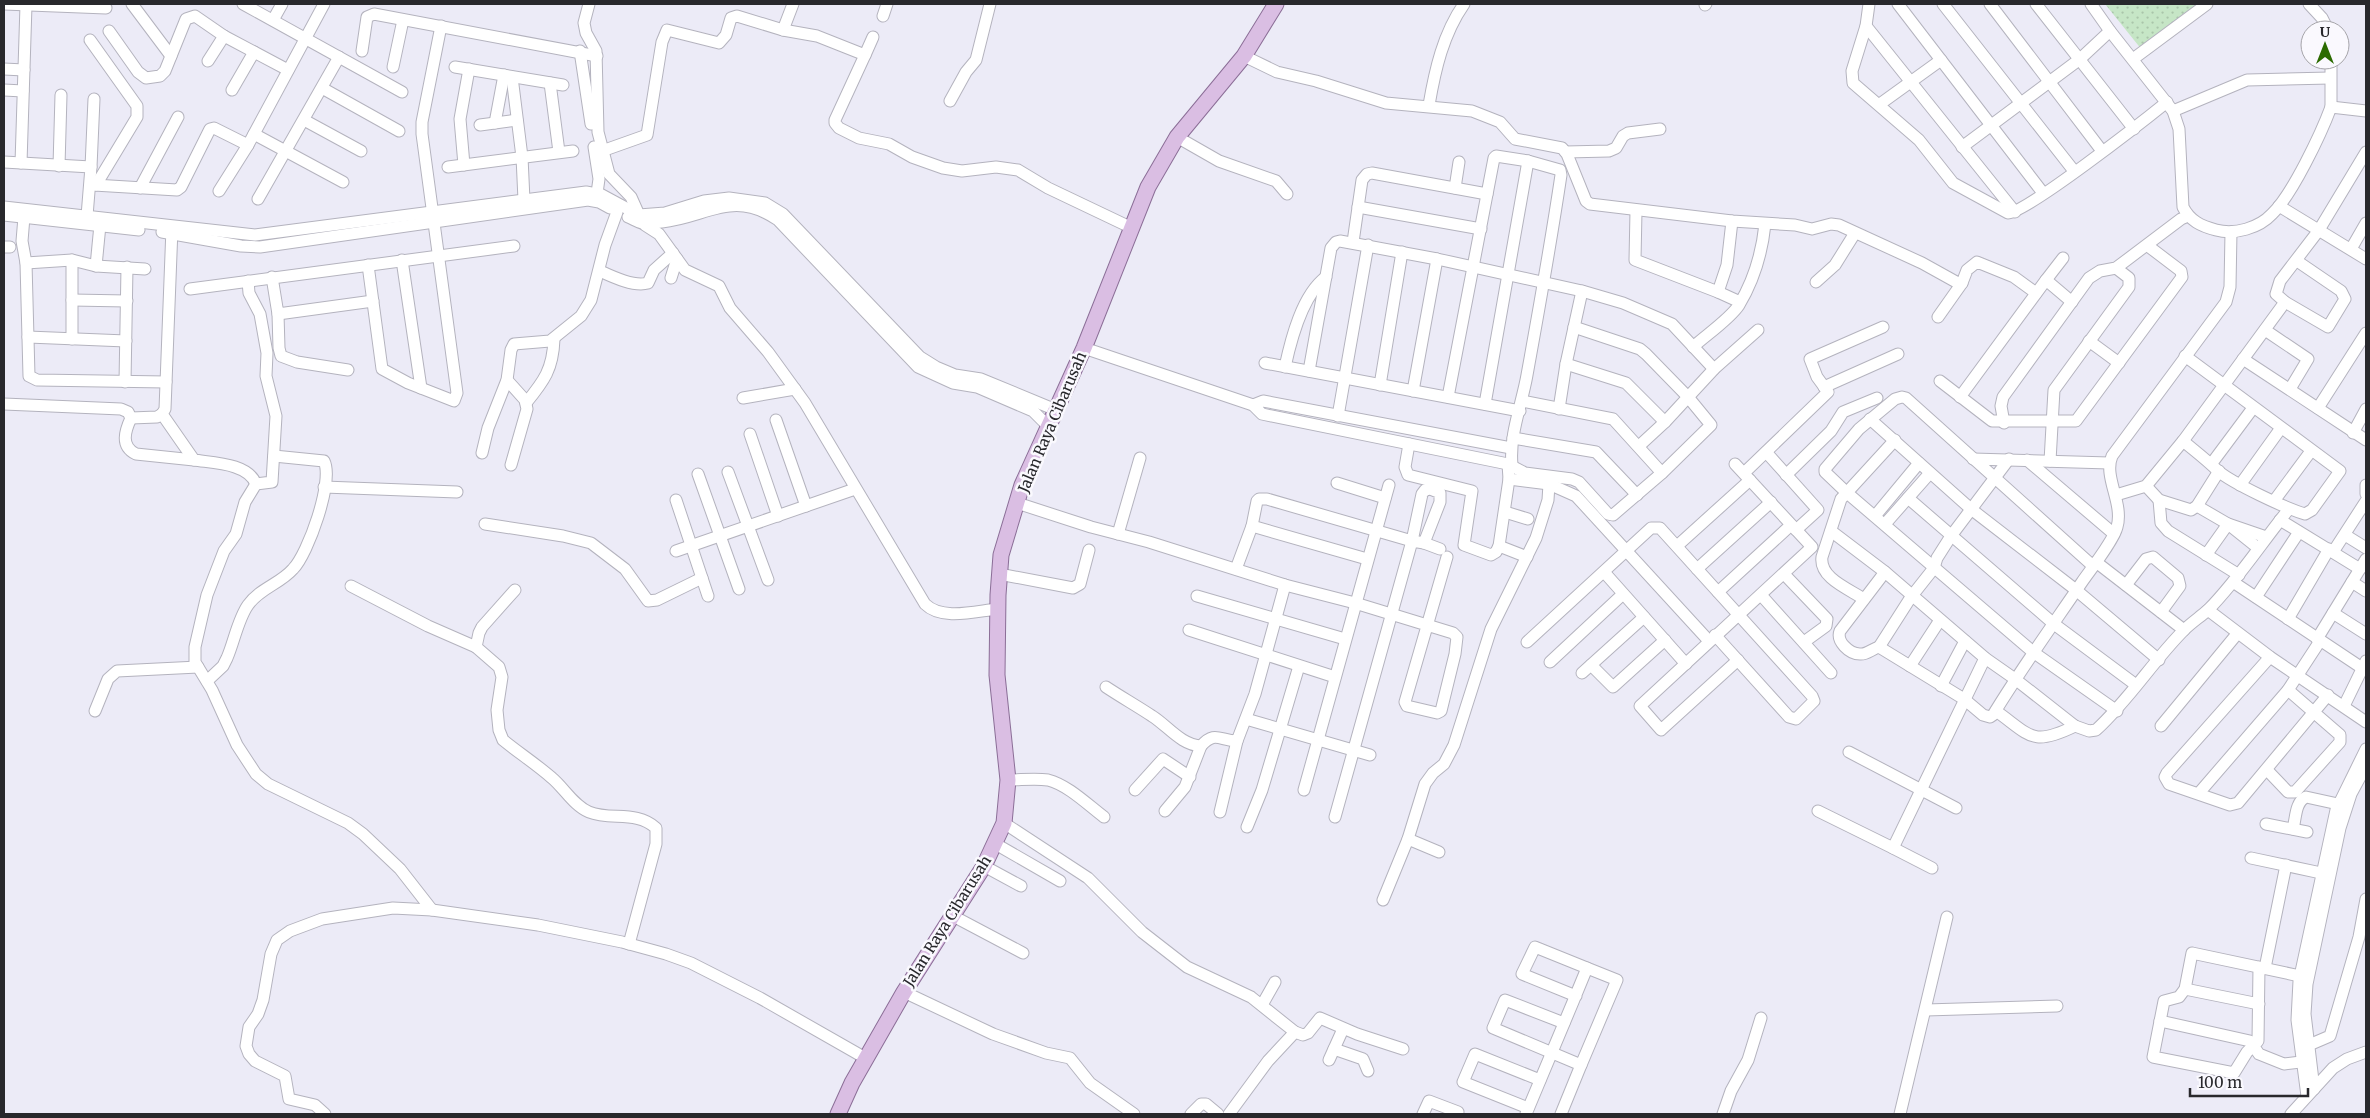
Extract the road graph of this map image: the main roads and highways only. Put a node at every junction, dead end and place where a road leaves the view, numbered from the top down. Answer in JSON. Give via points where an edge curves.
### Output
{"nodes":[{"id":1,"x":1276,"y":4,"type":"edge"},
{"id":2,"x":838,"y":1114,"type":"edge"}],
"edges":[{"from":1,"to":2,"type":"main road","name":"Jalan Raya Cibarusah","via":[[1244,56],[1177,138],[1148,187],[1084,348],[1022,486],[1004,545],[997,609],[997,675],[1008,780],[1004,823],[984,866],[904,992]]}]}
